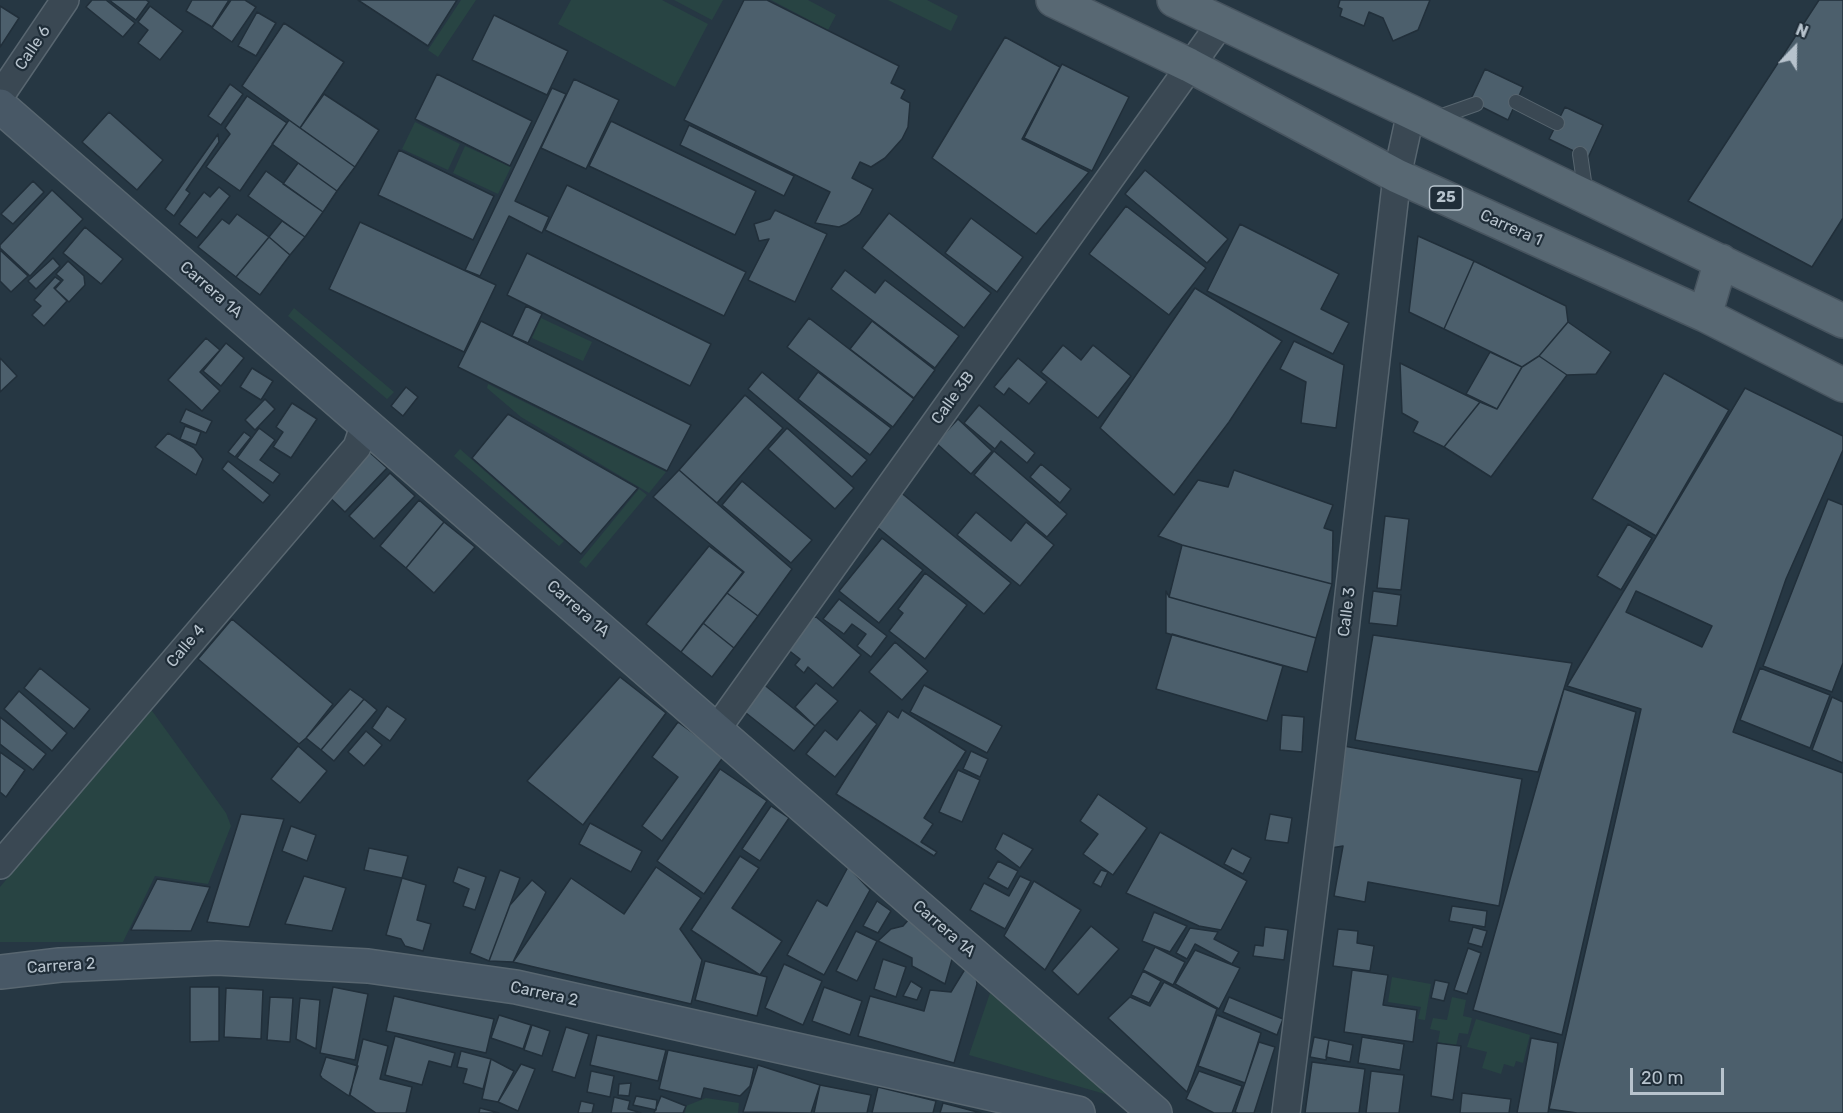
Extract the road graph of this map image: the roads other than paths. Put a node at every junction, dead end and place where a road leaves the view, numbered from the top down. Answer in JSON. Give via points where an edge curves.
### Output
{"nodes":[{"id":1,"x":65,"y":0,"type":"edge"},
{"id":2,"x":1053,"y":0,"type":"edge"},
{"id":3,"x":1174,"y":0,"type":"edge"},
{"id":4,"x":1221,"y":23,"type":"junction"},
{"id":5,"x":1189,"y":65,"type":"junction"},
{"id":6,"x":0,"y":96,"type":"edge"},
{"id":7,"x":1516,"y":102,"type":"dead end"},
{"id":8,"x":1476,"y":104,"type":"dead end"},
{"id":9,"x":0,"y":106,"type":"edge"},
{"id":10,"x":1420,"y":116,"type":"junction"},
{"id":11,"x":1557,"y":123,"type":"dead end"},
{"id":12,"x":1580,"y":154,"type":"dead end"},
{"id":13,"x":1397,"y":176,"type":"junction"},
{"id":14,"x":1586,"y":197,"type":"junction"},
{"id":15,"x":1720,"y":261,"type":"junction"},
{"id":16,"x":1705,"y":315,"type":"junction"},
{"id":17,"x":1843,"y":321,"type":"edge"},
{"id":18,"x":1843,"y":385,"type":"edge"},
{"id":19,"x":365,"y":424,"type":"junction"},
{"id":20,"x":716,"y":730,"type":"junction"},
{"id":21,"x":0,"y":865,"type":"edge"},
{"id":22,"x":0,"y":972,"type":"edge"},
{"id":23,"x":1078,"y":1113,"type":"edge"},
{"id":24,"x":1155,"y":1113,"type":"edge"},
{"id":25,"x":1286,"y":1113,"type":"edge"}],
"edges":[{"from":1,"to":6,"type":"street","name":"Calle 6"},
{"from":2,"to":5,"type":"main road","name":"Carrera 1","number":"25"},
{"from":3,"to":4,"type":"main road"},
{"from":4,"to":5,"type":"street","name":"Calle 3B"},
{"from":4,"to":10,"type":"main road"},
{"from":5,"to":13,"type":"main road","name":"Carrera 1","number":"25"},
{"from":5,"to":20,"type":"street","name":"Calle 3B"},
{"from":7,"to":11,"type":"lane"},
{"from":8,"to":10,"type":"lane"},
{"from":9,"to":19,"type":"street","name":"Carrera 1A"},
{"from":10,"to":13,"type":"street","name":"Calle 3"},
{"from":10,"to":14,"type":"main road"},
{"from":12,"to":14,"type":"lane"},
{"from":13,"to":16,"type":"main road","name":"Carrera 1","number":"25"},
{"from":13,"to":25,"type":"street","name":"Calle 3"},
{"from":14,"to":15,"type":"main road"},
{"from":15,"to":16,"type":"main road"},
{"from":15,"to":17,"type":"main road"},
{"from":16,"to":18,"type":"main road","name":"Carrera 1","number":"25"},
{"from":19,"to":20,"type":"street","name":"Carrera 1A"},
{"from":19,"to":21,"type":"street","name":"Calle 4","via":[[357,447]]},
{"from":20,"to":24,"type":"street","name":"Carrera 1A"},
{"from":22,"to":23,"type":"street","name":"Carrera 2","via":[[60,965],[217,958],[368,966],[516,987]]}]}
